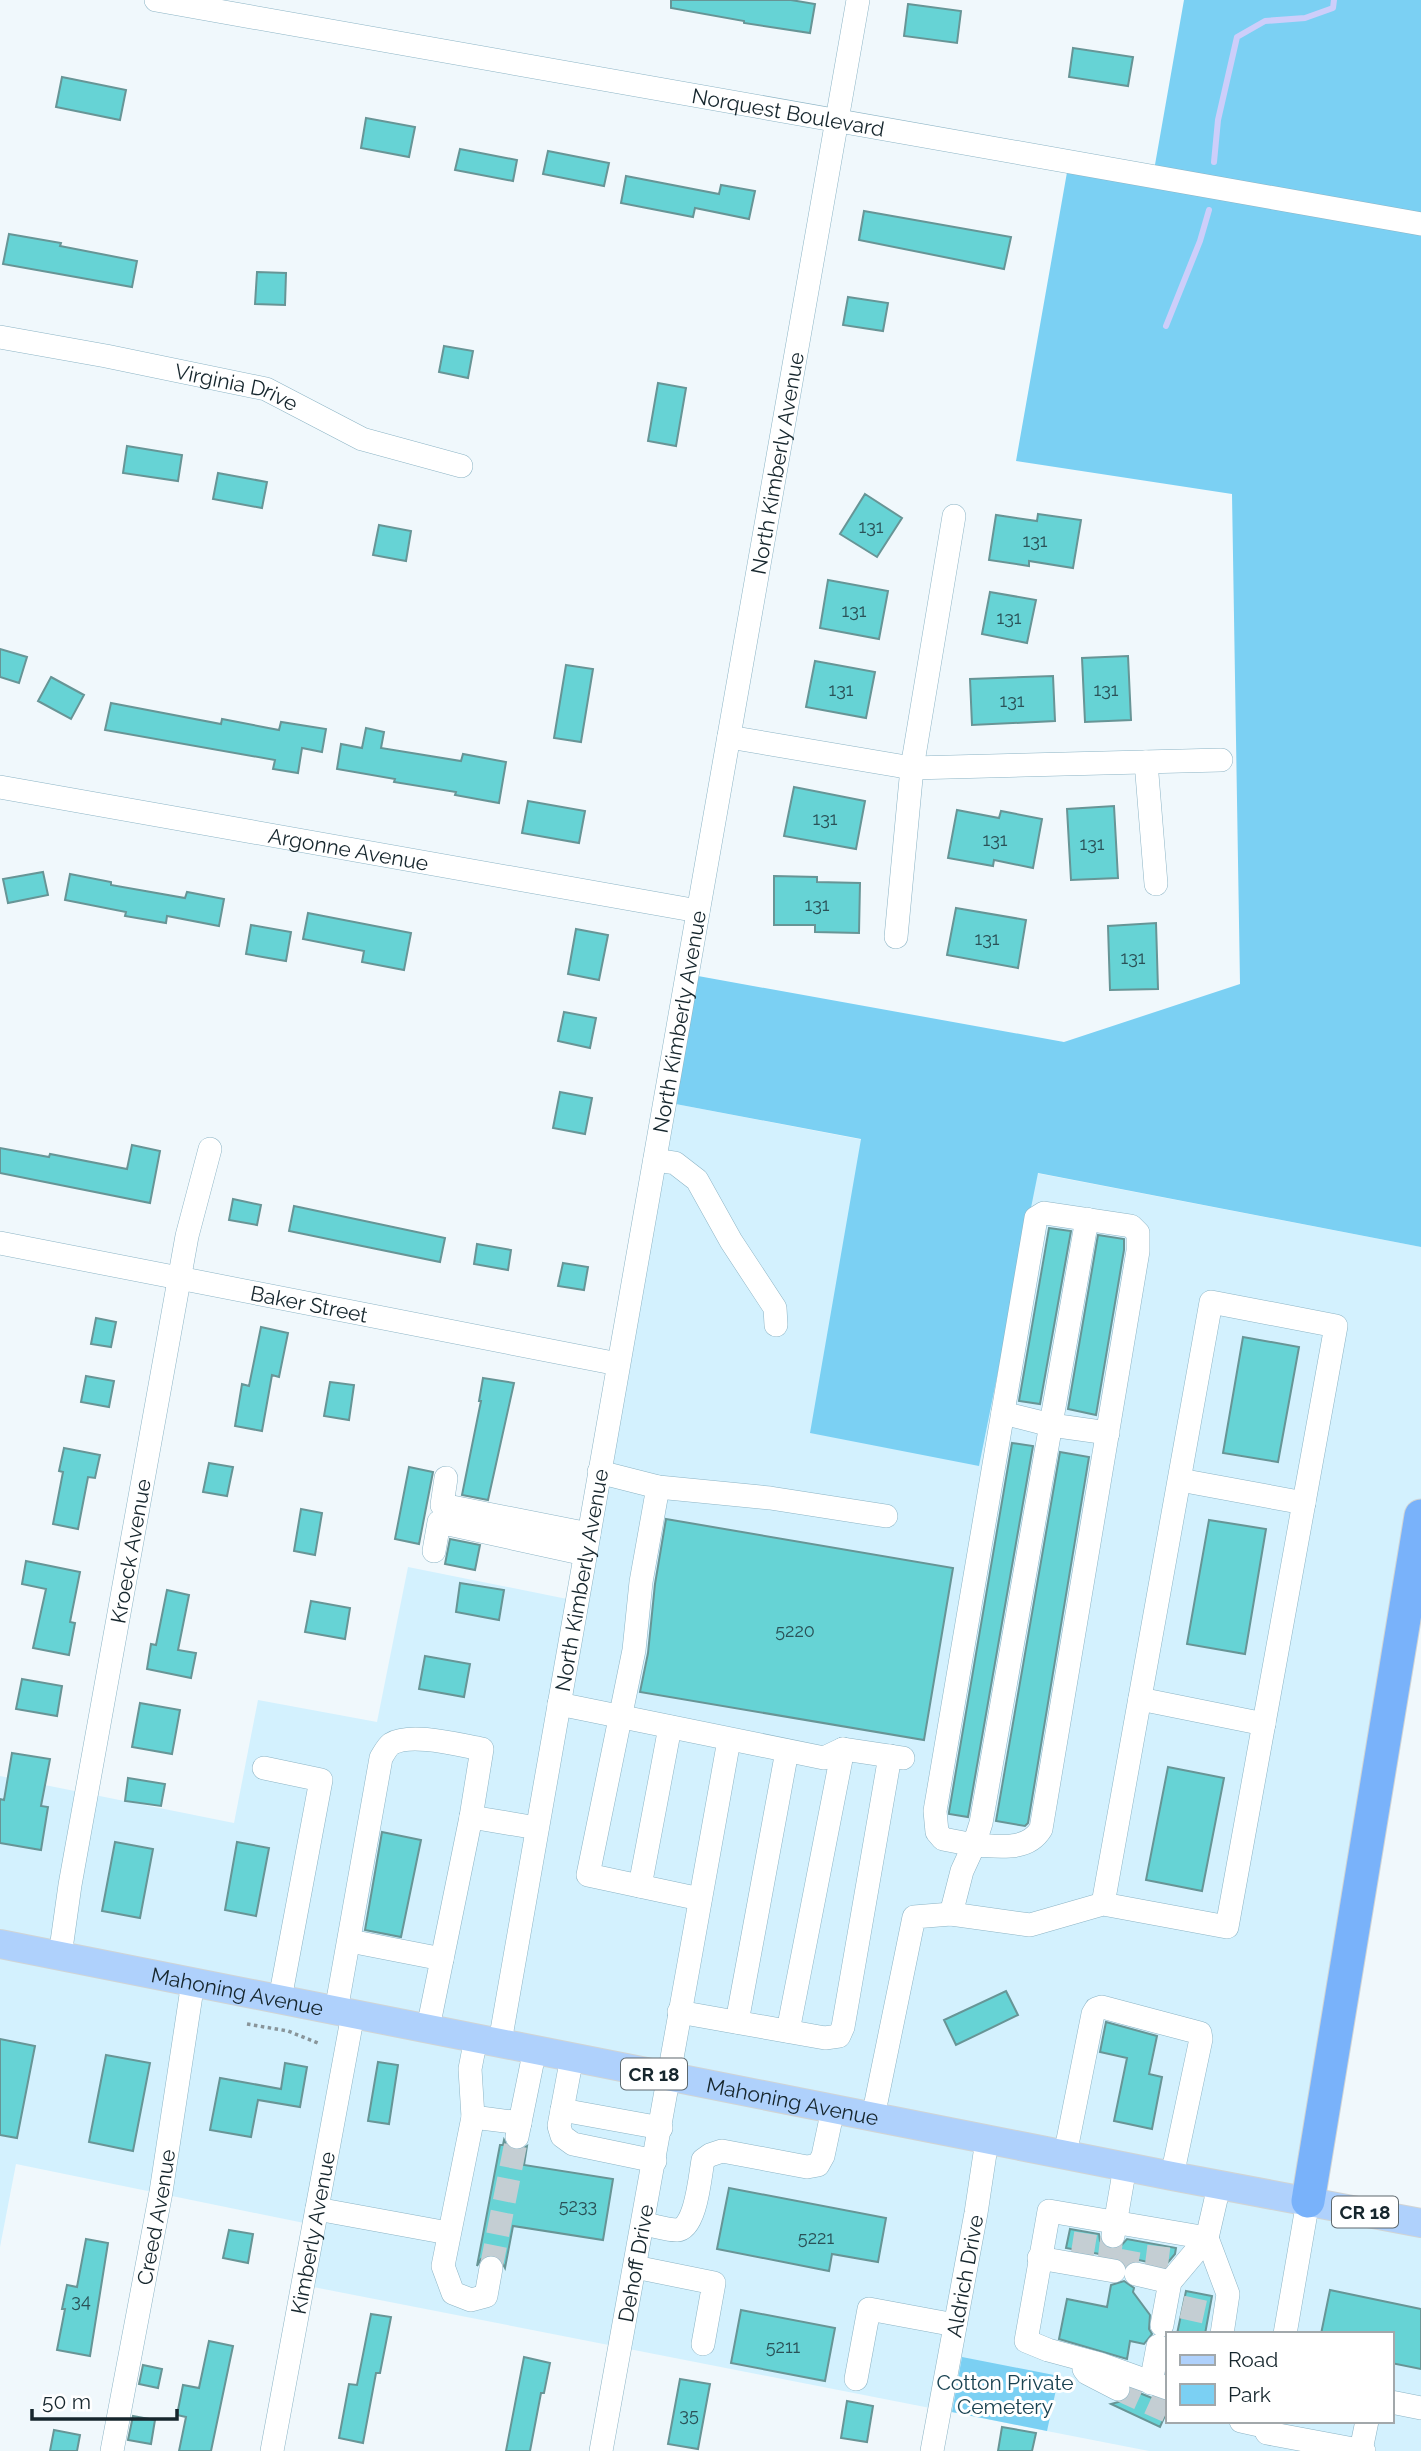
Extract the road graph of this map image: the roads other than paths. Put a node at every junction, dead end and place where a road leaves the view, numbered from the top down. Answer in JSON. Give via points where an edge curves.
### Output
{"nodes":[{"id":1,"x":156,"y":0,"type":"edge"},
{"id":2,"x":858,"y":0,"type":"edge"},
{"id":3,"x":836,"y":120,"type":"junction"},
{"id":4,"x":1421,"y":225,"type":"edge"},
{"id":5,"x":0,"y":337,"type":"edge"},
{"id":6,"x":461,"y":466,"type":"dead end"},
{"id":7,"x":954,"y":516,"type":"dead end"},
{"id":8,"x":729,"y":737,"type":"junction"},
{"id":9,"x":1221,"y":760,"type":"dead end"},
{"id":10,"x":1146,"y":762,"type":"junction"},
{"id":11,"x":912,"y":768,"type":"junction"},
{"id":12,"x":0,"y":787,"type":"edge"},
{"id":13,"x":1156,"y":884,"type":"dead end"},
{"id":14,"x":698,"y":911,"type":"junction"},
{"id":15,"x":897,"y":937,"type":"dead end"},
{"id":16,"x":210,"y":1149,"type":"dead end"},
{"id":17,"x":655,"y":1160,"type":"junction"},
{"id":18,"x":1087,"y":1219,"type":"junction"},
{"id":19,"x":0,"y":1243,"type":"edge"},
{"id":20,"x":180,"y":1278,"type":"junction"},
{"id":21,"x":776,"y":1325,"type":"dead end"},
{"id":22,"x":618,"y":1364,"type":"junction"},
{"id":23,"x":1003,"y":1413,"type":"junction"},
{"id":24,"x":1051,"y":1425,"type":"junction"},
{"id":25,"x":1108,"y":1433,"type":"junction"},
{"id":26,"x":599,"y":1472,"type":"junction"},
{"id":27,"x":446,"y":1478,"type":"dead end"},
{"id":28,"x":1180,"y":1480,"type":"junction"},
{"id":29,"x":658,"y":1487,"type":"junction"},
{"id":30,"x":1304,"y":1503,"type":"junction"},
{"id":31,"x":441,"y":1513,"type":"junction"},
{"id":32,"x":886,"y":1516,"type":"dead end"},
{"id":33,"x":1421,"y":1516,"type":"edge"},
{"id":34,"x":587,"y":1544,"type":"junction"},
{"id":35,"x":435,"y":1551,"type":"dead end"},
{"id":36,"x":1140,"y":1699,"type":"junction"},
{"id":37,"x":559,"y":1704,"type":"junction"},
{"id":38,"x":620,"y":1716,"type":"junction"},
{"id":39,"x":1264,"y":1724,"type":"junction"},
{"id":40,"x":670,"y":1727,"type":"junction"},
{"id":41,"x":729,"y":1740,"type":"junction"},
{"id":42,"x":843,"y":1749,"type":"junction"},
{"id":43,"x":788,"y":1751,"type":"junction"},
{"id":44,"x":264,"y":1768,"type":"dead end"},
{"id":45,"x":471,"y":1817,"type":"junction"},
{"id":46,"x":537,"y":1828,"type":"junction"},
{"id":47,"x":974,"y":1845,"type":"junction"},
{"id":48,"x":640,"y":1886,"type":"junction"},
{"id":49,"x":700,"y":1899,"type":"junction"},
{"id":50,"x":1103,"y":1904,"type":"junction"},
{"id":51,"x":951,"y":1914,"type":"junction"},
{"id":52,"x":349,"y":1941,"type":"junction"},
{"id":53,"x":0,"y":1944,"type":"edge"},
{"id":54,"x":60,"y":1956,"type":"junction"},
{"id":55,"x":442,"y":1959,"type":"junction"},
{"id":56,"x":193,"y":1982,"type":"junction"},
{"id":57,"x":280,"y":1999,"type":"junction"},
{"id":58,"x":345,"y":2012,"type":"junction"},
{"id":59,"x":679,"y":2012,"type":"junction"},
{"id":60,"x":737,"y":2022,"type":"junction"},
{"id":61,"x":428,"y":2028,"type":"junction"},
{"id":62,"x":788,"y":2031,"type":"junction"},
{"id":63,"x":488,"y":2040,"type":"junction"},
{"id":64,"x":535,"y":2049,"type":"junction"},
{"id":65,"x":572,"y":2057,"type":"junction"},
{"id":66,"x":669,"y":2077,"type":"junction"},
{"id":67,"x":833,"y":2109,"type":"junction"},
{"id":68,"x":562,"y":2110,"type":"junction"},
{"id":69,"x":473,"y":2117,"type":"junction"},
{"id":70,"x":873,"y":2117,"type":"junction"},
{"id":71,"x":661,"y":2128,"type":"junction"},
{"id":72,"x":987,"y":2140,"type":"junction"},
{"id":73,"x":1065,"y":2155,"type":"junction"},
{"id":74,"x":655,"y":2161,"type":"junction"},
{"id":75,"x":1125,"y":2167,"type":"junction"},
{"id":76,"x":1172,"y":2176,"type":"junction"},
{"id":77,"x":1219,"y":2186,"type":"junction"},
{"id":78,"x":1308,"y":2201,"type":"junction"},
{"id":79,"x":317,"y":2209,"type":"junction"},
{"id":80,"x":643,"y":2224,"type":"junction"},
{"id":81,"x":1421,"y":2224,"type":"edge"},
{"id":82,"x":1123,"y":2231,"type":"junction"},
{"id":83,"x":448,"y":2233,"type":"junction"},
{"id":84,"x":1207,"y":2238,"type":"junction"},
{"id":85,"x":1040,"y":2258,"type":"junction"},
{"id":86,"x":635,"y":2267,"type":"junction"},
{"id":87,"x":491,"y":2268,"type":"tunnel mouth"},
{"id":88,"x":1149,"y":2300,"type":"edge"},
{"id":89,"x":1219,"y":2321,"type":"edge"},
{"id":90,"x":955,"y":2325,"type":"junction"},
{"id":91,"x":1285,"y":2332,"type":"edge"},
{"id":92,"x":703,"y":2344,"type":"dead end"},
{"id":93,"x":1076,"y":2357,"type":"junction"},
{"id":94,"x":856,"y":2379,"type":"dead end"},
{"id":95,"x":1159,"y":2386,"type":"edge"},
{"id":96,"x":1118,"y":2389,"type":"tunnel mouth"},
{"id":97,"x":1393,"y":2402,"type":"edge"},
{"id":98,"x":1421,"y":2408,"type":"edge"},
{"id":99,"x":1245,"y":2423,"type":"edge"},
{"id":100,"x":1367,"y":2423,"type":"edge"},
{"id":101,"x":1267,"y":2433,"type":"edge"},
{"id":102,"x":1311,"y":2446,"type":"edge"},
{"id":103,"x":112,"y":2451,"type":"edge"},
{"id":104,"x":272,"y":2451,"type":"edge"},
{"id":105,"x":601,"y":2451,"type":"edge"},
{"id":106,"x":932,"y":2451,"type":"edge"},
{"id":107,"x":1362,"y":2451,"type":"edge"}],
"edges":[{"from":1,"to":3,"type":"street","name":"Norquest Boulevard"},
{"from":2,"to":3,"type":"street","name":"North Kimberly Avenue"},
{"from":3,"to":4,"type":"street","name":"Norquest Boulevard"},
{"from":3,"to":8,"type":"street","name":"North Kimberly Avenue"},
{"from":5,"to":6,"type":"street","name":"Virginia Drive","via":[[267,389],[362,439]]},
{"from":7,"to":11,"type":"street"},
{"from":8,"to":11,"type":"street"},
{"from":8,"to":14,"type":"street","name":"North Kimberly Avenue"},
{"from":9,"to":10,"type":"street"},
{"from":10,"to":11,"type":"street"},
{"from":10,"to":13,"type":"street"},
{"from":11,"to":15,"type":"street"},
{"from":12,"to":14,"type":"street","name":"Argonne Avenue"},
{"from":14,"to":17,"type":"street","name":"North Kimberly Avenue"},
{"from":16,"to":20,"type":"street","name":"Kroeck Avenue"},
{"from":17,"to":21,"type":"street","via":[[675,1163],[697,1180],[775,1308]]},
{"from":17,"to":22,"type":"street","name":"North Kimberly Avenue"},
{"from":18,"to":23,"type":"street","via":[[1044,1213],[1036,1218]]},
{"from":18,"to":24,"type":"street"},
{"from":18,"to":25,"type":"street","via":[[1131,1226],[1138,1233]]},
{"from":19,"to":20,"type":"street","name":"Baker Street"},
{"from":20,"to":22,"type":"street","name":"Baker Street"},
{"from":20,"to":54,"type":"street","name":"Kroeck Avenue"},
{"from":22,"to":26,"type":"street","name":"North Kimberly Avenue"},
{"from":23,"to":24,"type":"street"},
{"from":23,"to":47,"type":"street","via":[[935,1811],[937,1832],[943,1839]]},
{"from":24,"to":25,"type":"street"},
{"from":24,"to":47,"type":"street"},
{"from":25,"to":47,"type":"street","via":[[1041,1829],[1035,1839],[1023,1844]]},
{"from":26,"to":29,"type":"street"},
{"from":26,"to":34,"type":"street","name":"North Kimberly Avenue"},
{"from":27,"to":31,"type":"street"},
{"from":28,"to":30,"type":"street"},
{"from":28,"to":30,"type":"street","via":[[1212,1302],[1336,1326]]},
{"from":28,"to":36,"type":"street"},
{"from":29,"to":32,"type":"street"},
{"from":29,"to":38,"type":"street"},
{"from":30,"to":39,"type":"street"},
{"from":31,"to":34,"type":"street"},
{"from":31,"to":35,"type":"street"},
{"from":33,"to":78,"type":"highway"},
{"from":34,"to":37,"type":"street","name":"North Kimberly Avenue"},
{"from":36,"to":39,"type":"street"},
{"from":36,"to":50,"type":"street"},
{"from":37,"to":38,"type":"street"},
{"from":37,"to":46,"type":"street","name":"North Kimberly Avenue"},
{"from":38,"to":40,"type":"street"},
{"from":38,"to":48,"type":"street","via":[[589,1875]]},
{"from":39,"to":50,"type":"street","via":[[1227,1927]]},
{"from":40,"to":41,"type":"street"},
{"from":40,"to":48,"type":"street"},
{"from":41,"to":43,"type":"street"},
{"from":41,"to":49,"type":"street","name":"Dehoff Drive"},
{"from":42,"to":43,"type":"street","via":[[824,1758]]},
{"from":42,"to":62,"type":"street"},
{"from":42,"to":62,"type":"street","via":[[897,1757],[843,2027],[839,2036],[825,2038]]},
{"from":43,"to":60,"type":"street"},
{"from":44,"to":57,"type":"street","via":[[321,1780]]},
{"from":45,"to":46,"type":"street"},
{"from":45,"to":52,"type":"street","name":"Kimberly Avenue","via":[[482,1749],[413,1740],[389,1745],[381,1758]]},
{"from":45,"to":55,"type":"street"},
{"from":46,"to":63,"type":"street","name":"North Kimberly Avenue"},
{"from":47,"to":51,"type":"street"},
{"from":48,"to":49,"type":"street"},
{"from":49,"to":59,"type":"street","name":"Dehoff Drive"},
{"from":50,"to":51,"type":"street","via":[[1030,1925]]},
{"from":51,"to":70,"type":"street","via":[[914,1917]]},
{"from":52,"to":55,"type":"street"},
{"from":52,"to":58,"type":"street","name":"Kimberly Avenue"},
{"from":53,"to":54,"type":"main road","name":"Mahoning Avenue","number":"CR 18"},
{"from":54,"to":56,"type":"main road","name":"Mahoning Avenue","number":"CR 18"},
{"from":55,"to":61,"type":"street"},
{"from":56,"to":57,"type":"main road","name":"Mahoning Avenue","number":"CR 18"},
{"from":56,"to":103,"type":"street","name":"Creed Avenue","via":[[161,2192]]},
{"from":57,"to":58,"type":"main road","name":"Mahoning Avenue","number":"CR 18"},
{"from":58,"to":61,"type":"main road","name":"Mahoning Avenue","number":"CR 18"},
{"from":58,"to":79,"type":"street","name":"Kimberly Avenue"},
{"from":59,"to":60,"type":"street"},
{"from":59,"to":66,"type":"street","name":"Dehoff Drive"},
{"from":60,"to":62,"type":"street"},
{"from":61,"to":63,"type":"main road","name":"Mahoning Avenue","number":"CR 18"},
{"from":63,"to":64,"type":"main road","name":"Mahoning Avenue","number":"CR 18"},
{"from":63,"to":69,"type":"street","name":"North Kimberly Avenue","via":[[470,2069]]},
{"from":64,"to":65,"type":"main road","name":"Mahoning Avenue","number":"CR 18"},
{"from":64,"to":69,"type":"street","via":[[519,2130]]},
{"from":65,"to":66,"type":"main road","name":"Mahoning Avenue","number":"CR 18"},
{"from":65,"to":68,"type":"street"},
{"from":66,"to":67,"type":"main road","name":"Mahoning Avenue","number":"CR 18"},
{"from":66,"to":71,"type":"street","name":"Dehoff Drive"},
{"from":67,"to":70,"type":"main road","name":"Mahoning Avenue","number":"CR 18"},
{"from":67,"to":80,"type":"street","via":[[818,2165],[807,2167],[722,2151],[710,2155],[704,2160],[692,2218],[685,2227]]},
{"from":68,"to":71,"type":"street"},
{"from":68,"to":74,"type":"street","via":[[562,2136],[573,2144]]},
{"from":69,"to":83,"type":"street","name":"North Kimberly Avenue"},
{"from":70,"to":72,"type":"main road","name":"Mahoning Avenue","number":"CR 18"},
{"from":71,"to":74,"type":"street","name":"Dehoff Drive"},
{"from":72,"to":73,"type":"main road","name":"Mahoning Avenue","number":"CR 18"},
{"from":72,"to":90,"type":"street","name":"Aldrich Drive"},
{"from":73,"to":75,"type":"main road","name":"Mahoning Avenue","number":"CR 18"},
{"from":73,"to":76,"type":"street","via":[[1093,2014],[1102,2007],[1200,2033]]},
{"from":74,"to":80,"type":"street","name":"Dehoff Drive"},
{"from":75,"to":76,"type":"main road","name":"Mahoning Avenue","number":"CR 18"},
{"from":75,"to":82,"type":"street"},
{"from":76,"to":77,"type":"main road","name":"Mahoning Avenue","number":"CR 18"},
{"from":77,"to":78,"type":"main road","name":"Mahoning Avenue","number":"CR 18"},
{"from":77,"to":84,"type":"street"},
{"from":78,"to":81,"type":"main road","name":"Mahoning Avenue","number":"CR 18"},
{"from":78,"to":91,"type":"street"},
{"from":79,"to":83,"type":"street"},
{"from":79,"to":104,"type":"street","name":"Kimberly Avenue"},
{"from":80,"to":86,"type":"street","name":"Dehoff Drive"},
{"from":82,"to":84,"type":"street","via":[[1161,2238]]},
{"from":82,"to":85,"type":"street","via":[[1049,2211]]},
{"from":83,"to":87,"type":"street","name":"North Kimberly Avenue","via":[[443,2266],[453,2293],[471,2300],[486,2296]]},
{"from":84,"to":88,"type":"street"},
{"from":84,"to":89,"type":"street","via":[[1228,2294]]},
{"from":85,"to":88,"type":"street","via":[[1081,2260]]},
{"from":85,"to":93,"type":"street","via":[[1026,2341]]},
{"from":86,"to":92,"type":"street","via":[[714,2283]]},
{"from":86,"to":105,"type":"street","name":"Dehoff Drive"},
{"from":88,"to":95,"type":"street"},
{"from":90,"to":94,"type":"street","via":[[869,2309]]},
{"from":90,"to":106,"type":"street","name":"Aldrich Drive"},
{"from":93,"to":95,"type":"street"},
{"from":93,"to":96,"type":"street","via":[[1087,2373]]},
{"from":97,"to":98,"type":"street"},
{"from":99,"to":101,"type":"street"},
{"from":100,"to":107,"type":"street"},
{"from":101,"to":102,"type":"street"},
{"from":102,"to":107,"type":"street"}]}
